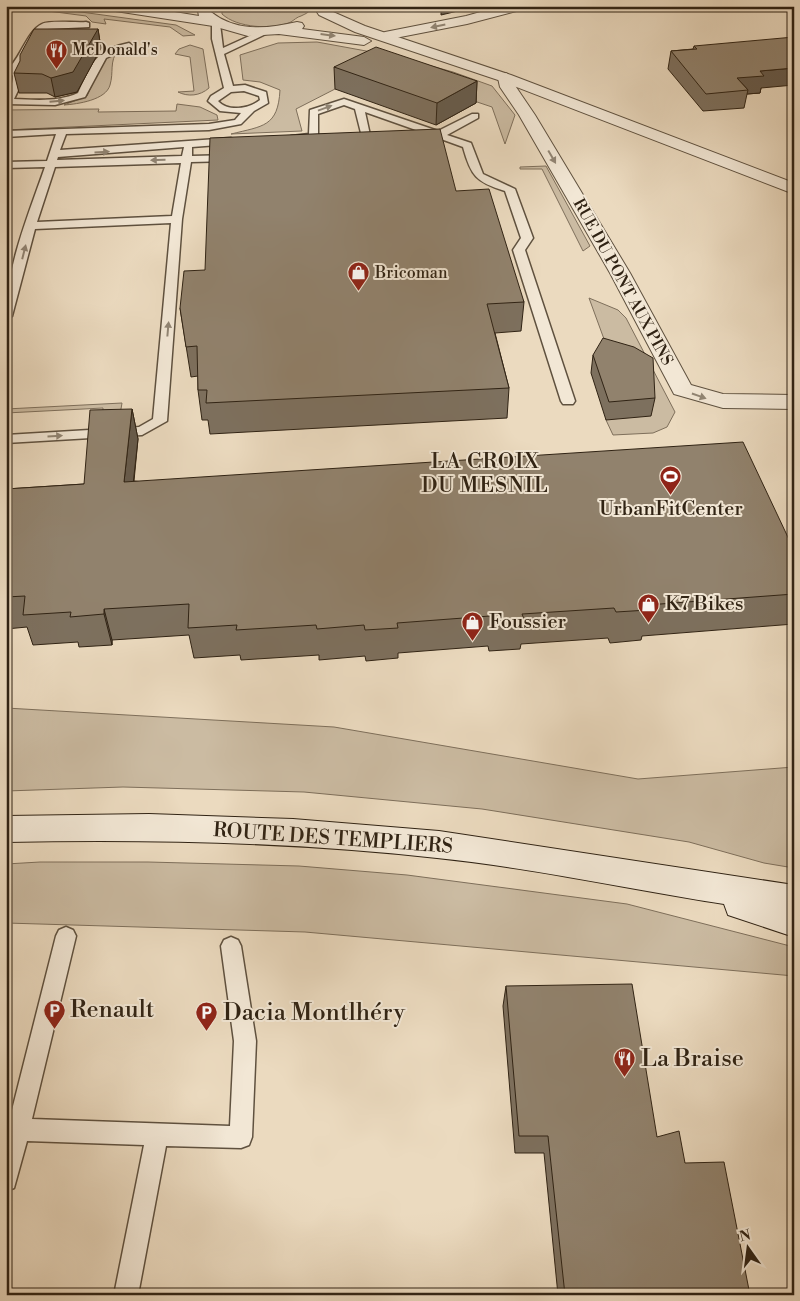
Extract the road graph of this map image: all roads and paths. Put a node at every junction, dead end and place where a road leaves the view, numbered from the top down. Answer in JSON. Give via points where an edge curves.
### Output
{"nodes":[{"id":1,"x":111,"y":6,"type":"edge"},
{"id":2,"x":151,"y":6,"type":"edge"},
{"id":3,"x":204,"y":6,"type":"edge"},
{"id":4,"x":519,"y":6,"type":"edge"},
{"id":5,"x":325,"y":8,"type":"edge"},
{"id":6,"x":214,"y":23,"type":"junction"},
{"id":7,"x":86,"y":25,"type":"dead end"},
{"id":8,"x":274,"y":31,"type":"junction"},
{"id":9,"x":385,"y":36,"type":"junction"},
{"id":10,"x":128,"y":46,"type":"dead end"},
{"id":11,"x":221,"y":52,"type":"junction"},
{"id":12,"x":431,"y":53,"type":"junction"},
{"id":13,"x":17,"y":67,"type":"junction"},
{"id":14,"x":6,"y":76,"type":"edge"},
{"id":15,"x":506,"y":78,"type":"junction"},
{"id":16,"x":229,"y":90,"type":"junction"},
{"id":17,"x":7,"y":101,"type":"edge"},
{"id":18,"x":359,"y":107,"type":"junction"},
{"id":19,"x":250,"y":109,"type":"junction"},
{"id":20,"x":475,"y":116,"type":"dead end"},
{"id":21,"x":62,"y":131,"type":"junction"},
{"id":22,"x":6,"y":134,"type":"edge"},
{"id":23,"x":439,"y":134,"type":"junction"},
{"id":24,"x":365,"y":135,"type":"edge"},
{"id":25,"x":284,"y":138,"type":"edge"},
{"id":26,"x":244,"y":140,"type":"edge"},
{"id":27,"x":188,"y":144,"type":"junction"},
{"id":28,"x":430,"y":147,"type":"edge"},
{"id":29,"x":52,"y":158,"type":"junction"},
{"id":30,"x":243,"y":158,"type":"edge"},
{"id":31,"x":185,"y":160,"type":"junction"},
{"id":32,"x":6,"y":165,"type":"edge"},
{"id":33,"x":794,"y":189,"type":"edge"},
{"id":34,"x":177,"y":219,"type":"junction"},
{"id":35,"x":30,"y":226,"type":"junction"},
{"id":36,"x":6,"y":316,"type":"edge"},
{"id":37,"x":568,"y":401,"type":"dead end"},
{"id":38,"x":794,"y":402,"type":"edge"},
{"id":39,"x":6,"y":439,"type":"edge"},
{"id":40,"x":6,"y":829,"type":"edge"},
{"id":41,"x":657,"y":880,"type":"junction"},
{"id":42,"x":794,"y":899,"type":"edge"},
{"id":43,"x":794,"y":922,"type":"edge"},
{"id":44,"x":66,"y":936,"type":"dead end"},
{"id":45,"x":231,"y":946,"type":"dead end"},
{"id":46,"x":12,"y":1130,"type":"edge"},
{"id":47,"x":157,"y":1134,"type":"junction"},
{"id":48,"x":6,"y":1180,"type":"edge"},
{"id":49,"x":126,"y":1295,"type":"edge"}],
"edges":[{"from":1,"to":2,"type":"street"},
{"from":1,"to":6,"type":"street"},
{"from":3,"to":6,"type":"street","via":[[204,13]]},
{"from":4,"to":9,"type":"street","one_way":true},
{"from":5,"to":8,"type":"street","via":[[308,23]]},
{"from":5,"to":9,"type":"street","via":[[354,27]]},
{"from":6,"to":8,"type":"street","via":[[240,30]]},
{"from":6,"to":11,"type":"lane"},
{"from":7,"to":13,"type":"lane","via":[[45,26],[37,32]]},
{"from":8,"to":11,"type":"lane"},
{"from":8,"to":12,"type":"street","one_way":true,"via":[[348,38]]},
{"from":9,"to":12,"type":"street"},
{"from":17,"to":10,"type":"lane","one_way":true,"via":[[57,102],[76,98],[82,95],[100,57],[113,48]]},
{"from":11,"to":16,"type":"lane"},
{"from":12,"to":15,"type":"street"},
{"from":13,"to":14,"type":"lane"},
{"from":13,"to":17,"type":"lane","via":[[18,80]]},
{"from":15,"to":33,"type":"street"},
{"from":15,"to":38,"type":"street","name":"RUE DU PONT AUX PINS","one_way":true,"via":[[508,87],[620,273],[682,389],[700,398],[731,403]]},
{"from":16,"to":19,"type":"lane","via":[[214,98],[215,104],[233,110]]},
{"from":16,"to":19,"type":"lane","via":[[252,89],[263,94],[262,104]]},
{"from":18,"to":23,"type":"lane"},
{"from":18,"to":24,"type":"lane"},
{"from":25,"to":18,"type":"lane","one_way":true,"via":[[314,137],[313,112],[344,102]]},
{"from":19,"to":21,"type":"lane","via":[[238,122],[209,127]]},
{"from":20,"to":23,"type":"lane"},
{"from":21,"to":22,"type":"lane"},
{"from":21,"to":29,"type":"lane"},
{"from":23,"to":28,"type":"lane"},
{"from":23,"to":37,"type":"lane","via":[[466,145],[474,172],[483,181],[510,189],[527,238],[519,250]]},
{"from":26,"to":27,"type":"lane"},
{"from":29,"to":27,"type":"lane","one_way":true},
{"from":27,"to":31,"type":"lane"},
{"from":31,"to":29,"type":"lane","one_way":true},
{"from":29,"to":32,"type":"lane"},
{"from":29,"to":35,"type":"lane"},
{"from":30,"to":31,"type":"lane"},
{"from":31,"to":34,"type":"lane"},
{"from":34,"to":35,"type":"lane"},
{"from":39,"to":34,"type":"lane","one_way":true,"via":[[142,431],[160,421]]},
{"from":36,"to":35,"type":"lane","one_way":true},
{"from":40,"to":41,"type":"street","name":"ROUTE DES TEMPLIERS","via":[[96,826],[388,839],[540,858]]},
{"from":41,"to":42,"type":"street","name":"ROUTE DES TEMPLIERS"},
{"from":41,"to":43,"type":"street","name":"ROUTE DES TEMPLIERS"},
{"from":44,"to":46,"type":"lane"},
{"from":45,"to":47,"type":"lane","via":[[245,1041],[241,1137]]},
{"from":46,"to":47,"type":"lane"},
{"from":46,"to":48,"type":"lane"},
{"from":47,"to":49,"type":"lane"}]}
